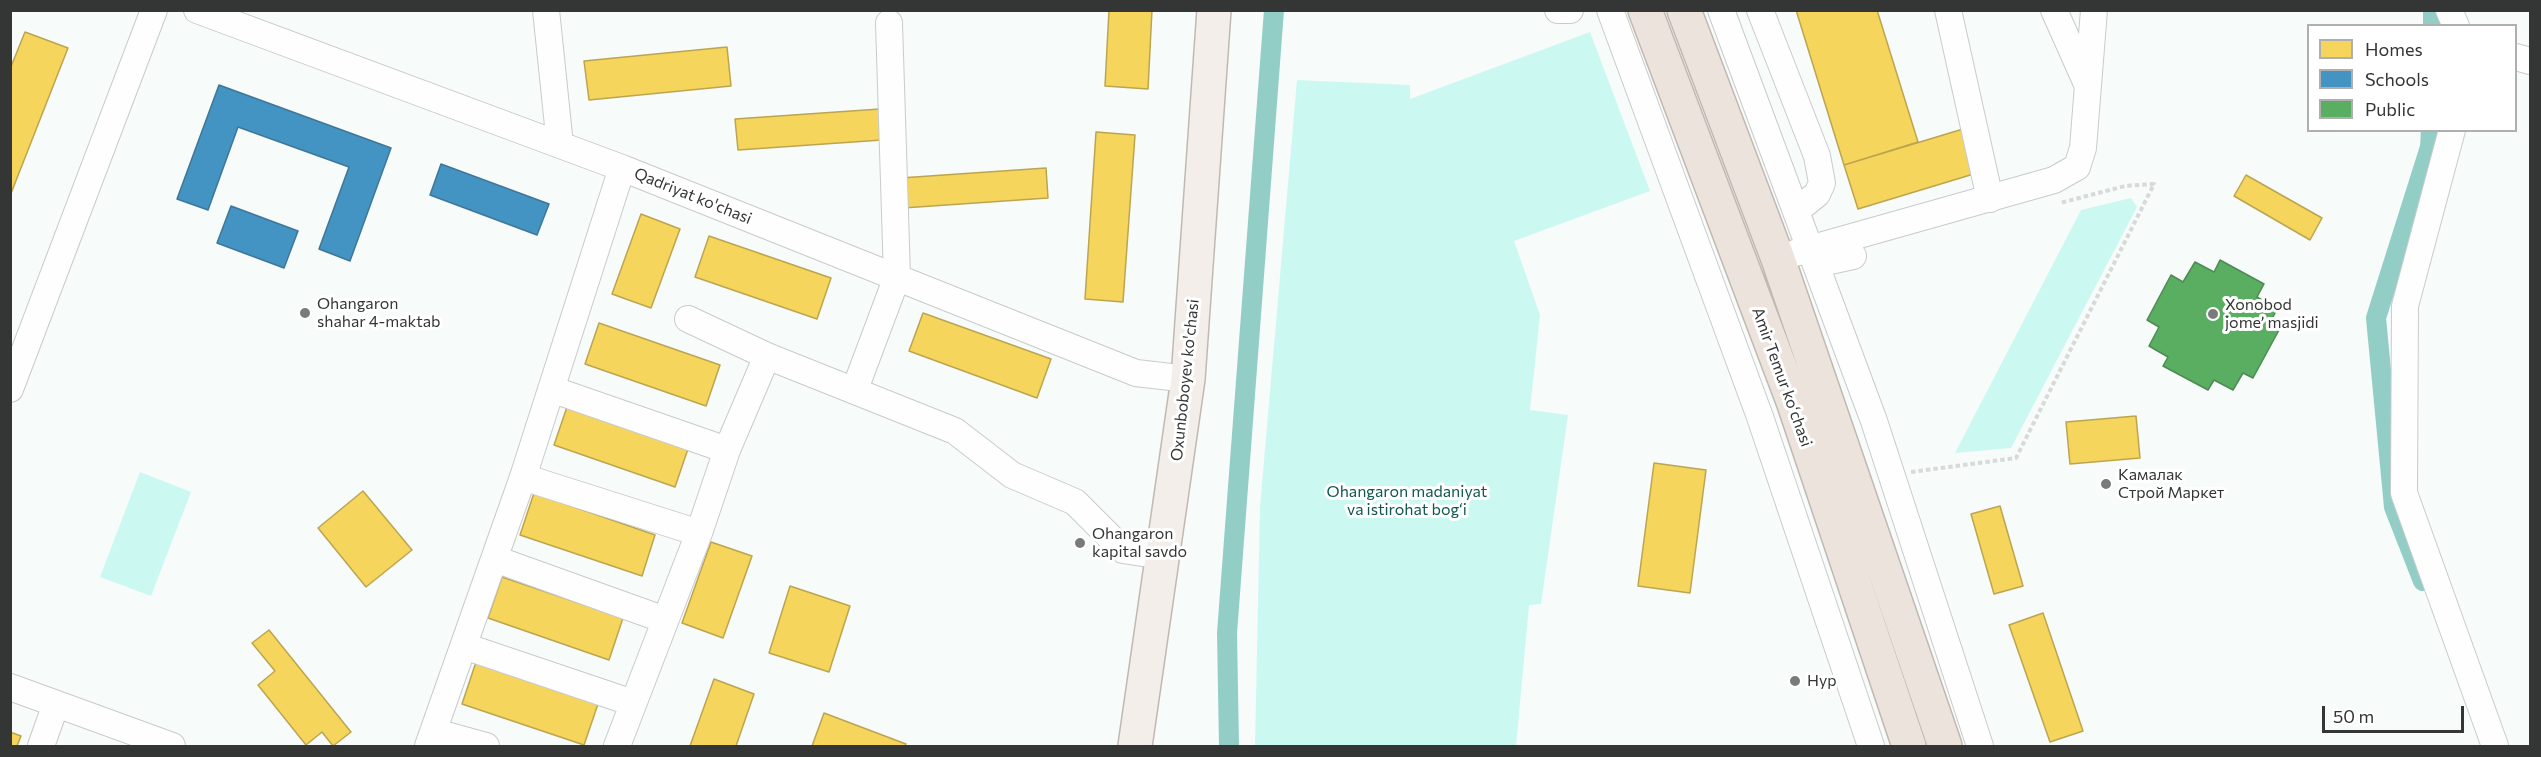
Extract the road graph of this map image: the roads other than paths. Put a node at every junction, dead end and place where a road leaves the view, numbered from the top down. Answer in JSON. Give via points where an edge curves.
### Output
{"nodes":[{"id":1,"x":154,"y":10,"type":"edge"},
{"id":2,"x":197,"y":10,"type":"edge"},
{"id":3,"x":546,"y":10,"type":"edge"},
{"id":4,"x":1214,"y":10,"type":"edge"},
{"id":5,"x":1558,"y":10,"type":"edge"},
{"id":6,"x":1570,"y":10,"type":"edge"},
{"id":7,"x":1610,"y":10,"type":"edge"},
{"id":8,"x":1645,"y":10,"type":"edge"},
{"id":9,"x":1684,"y":10,"type":"edge"},
{"id":10,"x":1721,"y":10,"type":"edge"},
{"id":11,"x":1760,"y":10,"type":"edge"},
{"id":12,"x":1948,"y":10,"type":"edge"},
{"id":13,"x":2054,"y":10,"type":"edge"},
{"id":14,"x":2094,"y":10,"type":"edge"},
{"id":15,"x":2449,"y":10,"type":"edge"},
{"id":16,"x":889,"y":23,"type":"dead end"},
{"id":17,"x":2455,"y":24,"type":"edge"},
{"id":18,"x":2088,"y":86,"type":"junction"},
{"id":19,"x":2451,"y":132,"type":"edge"},
{"id":20,"x":560,"y":145,"type":"junction"},
{"id":21,"x":622,"y":168,"type":"junction"},
{"id":22,"x":1990,"y":199,"type":"junction"},
{"id":23,"x":1796,"y":211,"type":"junction"},
{"id":24,"x":1813,"y":256,"type":"junction"},
{"id":25,"x":1853,"y":256,"type":"dead end"},
{"id":26,"x":1778,"y":260,"type":"junction"},
{"id":27,"x":897,"y":277,"type":"junction"},
{"id":28,"x":688,"y":319,"type":"dead end"},
{"id":29,"x":767,"y":356,"type":"junction"},
{"id":30,"x":1188,"y":379,"type":"junction"},
{"id":31,"x":551,"y":388,"type":"junction"},
{"id":32,"x":10,"y":389,"type":"edge"},
{"id":33,"x":855,"y":389,"type":"junction"},
{"id":34,"x":727,"y":450,"type":"junction"},
{"id":35,"x":523,"y":477,"type":"junction"},
{"id":36,"x":699,"y":533,"type":"junction"},
{"id":37,"x":1162,"y":556,"type":"junction"},
{"id":38,"x":495,"y":559,"type":"junction"},
{"id":39,"x":665,"y":620,"type":"junction"},
{"id":40,"x":464,"y":646,"type":"junction"},
{"id":41,"x":10,"y":687,"type":"edge"},
{"id":42,"x":633,"y":703,"type":"junction"},
{"id":43,"x":56,"y":704,"type":"junction"},
{"id":44,"x":432,"y":739,"type":"edge"},
{"id":45,"x":41,"y":747,"type":"edge"},
{"id":46,"x":172,"y":747,"type":"edge"},
{"id":47,"x":486,"y":747,"type":"edge"},
{"id":48,"x":616,"y":747,"type":"edge"},
{"id":49,"x":1135,"y":747,"type":"edge"},
{"id":50,"x":1871,"y":747,"type":"edge"},
{"id":51,"x":1909,"y":747,"type":"edge"},
{"id":52,"x":1945,"y":747,"type":"edge"},
{"id":53,"x":1980,"y":747,"type":"edge"},
{"id":54,"x":2495,"y":747,"type":"edge"}],
"edges":[{"from":1,"to":32,"type":"street"},
{"from":2,"to":20,"type":"street","name":"Qadriyat ko'chasi"},
{"from":3,"to":20,"type":"street"},
{"from":4,"to":30,"type":"main road","name":"Oxunboboyev ko'chasi"},
{"from":5,"to":6,"type":"street"},
{"from":7,"to":50,"type":"street","via":[[1760,417]]},
{"from":8,"to":51,"type":"highway","name":"Amir Temur koʻchasi","via":[[1794,404]]},
{"from":9,"to":26,"type":"highway","name":"Amir Temur koʻchasi"},
{"from":10,"to":23,"type":"street"},
{"from":11,"to":23,"type":"street","via":[[1817,156],[1822,183],[1817,194]]},
{"from":12,"to":22,"type":"street"},
{"from":13,"to":18,"type":"street"},
{"from":14,"to":18,"type":"street"},
{"from":15,"to":17,"type":"street"},
{"from":16,"to":27,"type":"street"},
{"from":18,"to":22,"type":"street","via":[[2083,148],[2077,167],[2054,180]]},
{"from":19,"to":54,"type":"street","via":[[2405,306],[2404,493]]},
{"from":20,"to":21,"type":"street","name":"Qadriyat ko'chasi"},
{"from":21,"to":27,"type":"street","name":"Qadriyat ko'chasi"},
{"from":21,"to":31,"type":"street"},
{"from":22,"to":24,"type":"street"},
{"from":23,"to":24,"type":"street"},
{"from":24,"to":25,"type":"street"},
{"from":24,"to":26,"type":"street"},
{"from":24,"to":53,"type":"street","via":[[1893,475]]},
{"from":26,"to":52,"type":"highway","name":"Amir Temur koʻchasi"},
{"from":27,"to":30,"type":"street","name":"Qadriyat ko'chasi","via":[[1136,373]]},
{"from":27,"to":33,"type":"street"},
{"from":28,"to":29,"type":"street"},
{"from":29,"to":33,"type":"street"},
{"from":29,"to":34,"type":"street"},
{"from":30,"to":37,"type":"main road","name":"Oxunboboyev ko'chasi"},
{"from":31,"to":34,"type":"street"},
{"from":31,"to":35,"type":"street"},
{"from":33,"to":37,"type":"street","via":[[955,431],[1012,475],[1075,502],[1123,550]]},
{"from":34,"to":36,"type":"street"},
{"from":35,"to":36,"type":"street"},
{"from":35,"to":38,"type":"street"},
{"from":36,"to":39,"type":"street"},
{"from":37,"to":49,"type":"main road","name":"Oxunboboyev ko'chasi"},
{"from":38,"to":39,"type":"street"},
{"from":38,"to":40,"type":"street"},
{"from":39,"to":42,"type":"street"},
{"from":40,"to":42,"type":"street"},
{"from":40,"to":44,"type":"street"},
{"from":41,"to":43,"type":"street"},
{"from":42,"to":48,"type":"street"},
{"from":43,"to":45,"type":"street"},
{"from":43,"to":46,"type":"street"},
{"from":44,"to":47,"type":"street"}]}
